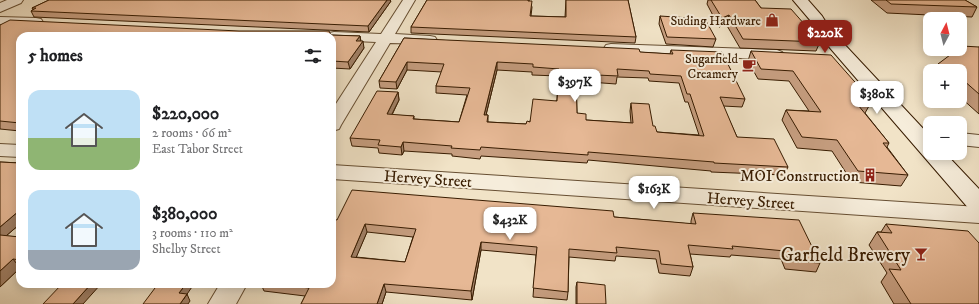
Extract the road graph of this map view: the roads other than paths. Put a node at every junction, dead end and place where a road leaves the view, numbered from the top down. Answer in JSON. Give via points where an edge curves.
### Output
{"nodes":[{"id":1,"x":17,"y":0,"type":"edge"},
{"id":2,"x":409,"y":0,"type":"edge"},
{"id":3,"x":800,"y":0,"type":"edge"},
{"id":4,"x":0,"y":8,"type":"edge"},
{"id":5,"x":0,"y":21,"type":"edge"},
{"id":6,"x":48,"y":23,"type":"edge"},
{"id":7,"x":336,"y":36,"type":"edge"},
{"id":8,"x":386,"y":38,"type":"junction"},
{"id":9,"x":442,"y":41,"type":"edge"},
{"id":10,"x":593,"y":47,"type":"edge"},
{"id":11,"x":792,"y":56,"type":"edge"},
{"id":12,"x":336,"y":119,"type":"edge"},
{"id":13,"x":923,"y":139,"type":"edge"},
{"id":14,"x":967,"y":139,"type":"edge"},
{"id":15,"x":979,"y":140,"type":"edge"},
{"id":16,"x":0,"y":150,"type":"edge"},
{"id":17,"x":16,"y":151,"type":"edge"},
{"id":18,"x":942,"y":160,"type":"edge"},
{"id":19,"x":336,"y":172,"type":"edge"},
{"id":20,"x":979,"y":204,"type":"edge"},
{"id":21,"x":979,"y":215,"type":"edge"},
{"id":22,"x":232,"y":288,"type":"edge"},
{"id":23,"x":222,"y":304,"type":"edge"}],
"edges":[{"from":1,"to":4,"type":"street"},
{"from":2,"to":8,"type":"street"},
{"from":3,"to":13,"type":"main road","via":[[817,19],[839,58]]},
{"from":5,"to":6,"type":"street"},
{"from":7,"to":8,"type":"street"},
{"from":8,"to":9,"type":"street"},
{"from":8,"to":12,"type":"street"},
{"from":10,"to":11,"type":"street"},
{"from":14,"to":15,"type":"street"},
{"from":16,"to":17,"type":"street"},
{"from":18,"to":20,"type":"main road"},
{"from":19,"to":21,"type":"street","name":"Hervey Street"},
{"from":22,"to":23,"type":"street"}]}
